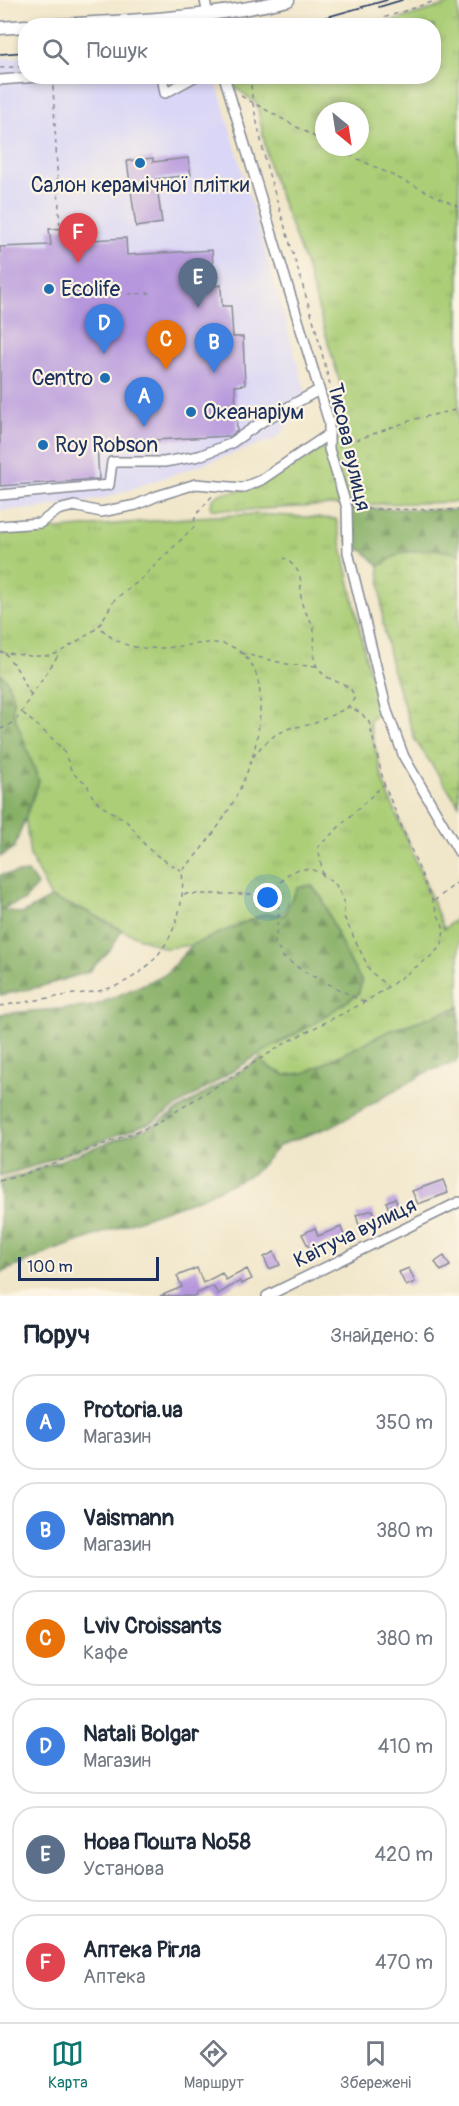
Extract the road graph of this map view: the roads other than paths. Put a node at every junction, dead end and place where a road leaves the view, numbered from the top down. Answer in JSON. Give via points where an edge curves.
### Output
{"nodes":[{"id":1,"x":205,"y":0,"type":"edge"},
{"id":2,"x":288,"y":0,"type":"edge"},
{"id":3,"x":208,"y":18,"type":"edge"},
{"id":4,"x":215,"y":18,"type":"edge"},
{"id":5,"x":18,"y":27,"type":"edge"},
{"id":6,"x":0,"y":28,"type":"edge"},
{"id":7,"x":0,"y":80,"type":"edge"},
{"id":8,"x":18,"y":80,"type":"edge"},
{"id":9,"x":163,"y":84,"type":"edge"},
{"id":10,"x":181,"y":84,"type":"edge"},
{"id":11,"x":227,"y":84,"type":"edge"},
{"id":12,"x":319,"y":390,"type":"junction"},
{"id":13,"x":329,"y":434,"type":"junction"},
{"id":14,"x":0,"y":495,"type":"edge"},
{"id":15,"x":0,"y":526,"type":"edge"},
{"id":16,"x":459,"y":852,"type":"edge"},
{"id":17,"x":459,"y":1202,"type":"edge"},
{"id":18,"x":267,"y":1296,"type":"edge"}],
"edges":[{"from":1,"to":3,"type":"street"},
{"from":2,"to":4,"type":"main road"},
{"from":5,"to":6,"type":"main road"},
{"from":7,"to":8,"type":"street"},
{"from":9,"to":10,"type":"street","via":[[165,93]]},
{"from":11,"to":12,"type":"street","name":"Тисова вулиця"},
{"from":12,"to":13,"type":"street","name":"Тисова вулиця"},
{"from":12,"to":14,"type":"street","via":[[262,421],[230,444],[199,456],[164,462],[112,462],[109,485]]},
{"from":13,"to":15,"type":"street","via":[[261,480],[242,488],[196,484],[136,505],[101,512],[74,506],[58,510],[40,523]]},
{"from":13,"to":16,"type":"street","name":"Тисова вулиця","via":[[329,449],[347,508],[348,552],[387,711],[404,757]]},
{"from":17,"to":18,"type":"street","name":"Квітуча вулиця"}]}
